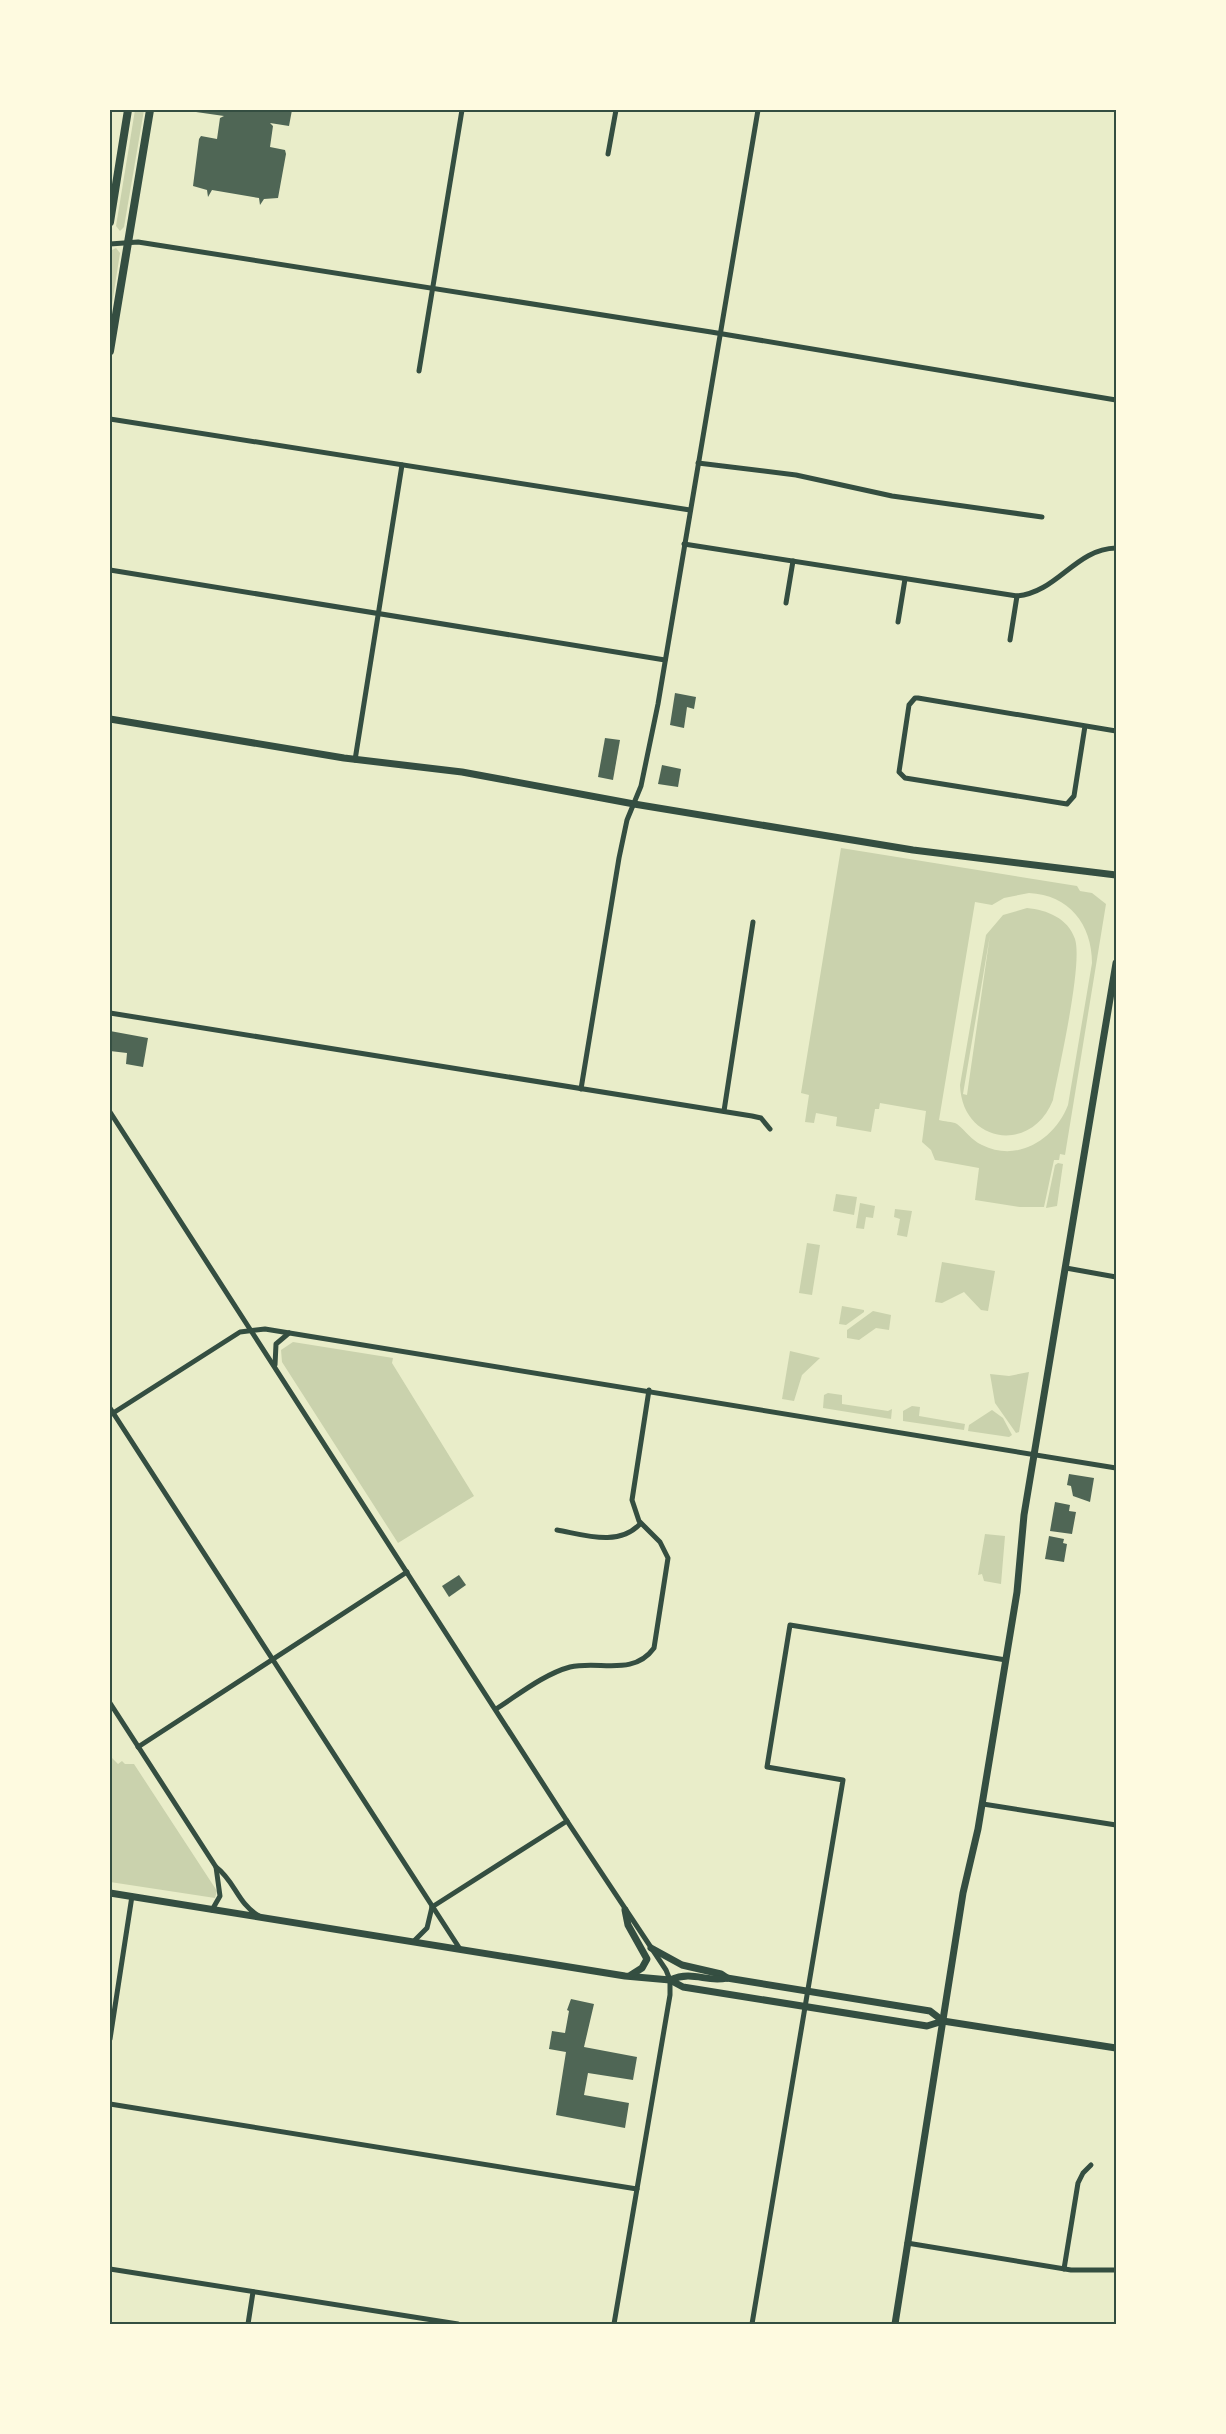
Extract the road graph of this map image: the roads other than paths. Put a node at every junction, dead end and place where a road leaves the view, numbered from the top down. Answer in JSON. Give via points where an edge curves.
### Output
{"nodes":[{"id":1,"x":128,"y":110,"type":"edge"},
{"id":2,"x":150,"y":110,"type":"edge"},
{"id":3,"x":462,"y":110,"type":"edge"},
{"id":4,"x":616,"y":110,"type":"edge"},
{"id":5,"x":758,"y":110,"type":"edge"},
{"id":6,"x":608,"y":154,"type":"dead end"},
{"id":7,"x":110,"y":210,"type":"edge"},
{"id":8,"x":110,"y":222,"type":"edge"},
{"id":9,"x":128,"y":241,"type":"junction"},
{"id":10,"x":110,"y":244,"type":"edge"},
{"id":11,"x":432,"y":288,"type":"junction"},
{"id":12,"x":720,"y":334,"type":"junction"},
{"id":13,"x":110,"y":351,"type":"edge"},
{"id":14,"x":419,"y":371,"type":"dead end"},
{"id":15,"x":1116,"y":400,"type":"edge"},
{"id":16,"x":110,"y":419,"type":"edge"},
{"id":17,"x":698,"y":463,"type":"junction"},
{"id":18,"x":402,"y":465,"type":"junction"},
{"id":19,"x":690,"y":510,"type":"junction"},
{"id":20,"x":1042,"y":517,"type":"dead end"},
{"id":21,"x":684,"y":544,"type":"junction"},
{"id":22,"x":1116,"y":548,"type":"edge"},
{"id":23,"x":793,"y":561,"type":"junction"},
{"id":24,"x":110,"y":570,"type":"edge"},
{"id":25,"x":905,"y":579,"type":"junction"},
{"id":26,"x":1017,"y":596,"type":"junction"},
{"id":27,"x":786,"y":603,"type":"dead end"},
{"id":28,"x":378,"y":614,"type":"junction"},
{"id":29,"x":898,"y":622,"type":"dead end"},
{"id":30,"x":1010,"y":640,"type":"dead end"},
{"id":31,"x":665,"y":660,"type":"junction"},
{"id":32,"x":110,"y":719,"type":"edge"},
{"id":33,"x":1085,"y":726,"type":"junction"},
{"id":34,"x":1116,"y":731,"type":"edge"},
{"id":35,"x":355,"y":760,"type":"junction"},
{"id":36,"x":634,"y":804,"type":"junction"},
{"id":37,"x":1116,"y":875,"type":"edge"},
{"id":38,"x":753,"y":922,"type":"dead end"},
{"id":39,"x":1116,"y":968,"type":"edge"},
{"id":40,"x":110,"y":1013,"type":"edge"},
{"id":41,"x":581,"y":1089,"type":"junction"},
{"id":42,"x":724,"y":1111,"type":"junction"},
{"id":43,"x":110,"y":1112,"type":"edge"},
{"id":44,"x":770,"y":1129,"type":"dead end"},
{"id":45,"x":1066,"y":1268,"type":"junction"},
{"id":46,"x":1116,"y":1277,"type":"edge"},
{"id":47,"x":250,"y":1329,"type":"junction"},
{"id":48,"x":289,"y":1334,"type":"junction"},
{"id":49,"x":276,"y":1369,"type":"junction"},
{"id":50,"x":649,"y":1390,"type":"junction"},
{"id":51,"x":111,"y":1412,"type":"edge"},
{"id":52,"x":1035,"y":1454,"type":"junction"},
{"id":53,"x":1116,"y":1467,"type":"edge"},
{"id":54,"x":640,"y":1524,"type":"junction"},
{"id":55,"x":557,"y":1530,"type":"dead end"},
{"id":56,"x":407,"y":1572,"type":"junction"},
{"id":57,"x":272,"y":1660,"type":"junction"},
{"id":58,"x":1006,"y":1660,"type":"junction"},
{"id":59,"x":110,"y":1703,"type":"edge"},
{"id":60,"x":496,"y":1709,"type":"junction"},
{"id":61,"x":138,"y":1748,"type":"junction"},
{"id":62,"x":983,"y":1804,"type":"junction"},
{"id":63,"x":567,"y":1821,"type":"junction"},
{"id":64,"x":1116,"y":1825,"type":"edge"},
{"id":65,"x":216,"y":1867,"type":"junction"},
{"id":66,"x":110,"y":1893,"type":"edge"},
{"id":67,"x":132,"y":1896,"type":"junction"},
{"id":68,"x":432,"y":1907,"type":"junction"},
{"id":69,"x":212,"y":1910,"type":"junction"},
{"id":70,"x":625,"y":1910,"type":"junction"},
{"id":71,"x":261,"y":1918,"type":"junction"},
{"id":72,"x":413,"y":1942,"type":"junction"},
{"id":73,"x":651,"y":1948,"type":"junction"},
{"id":74,"x":460,"y":1949,"type":"junction"},
{"id":75,"x":625,"y":1976,"type":"junction"},
{"id":76,"x":728,"y":1978,"type":"junction"},
{"id":77,"x":670,"y":1980,"type":"junction"},
{"id":78,"x":808,"y":1991,"type":"junction"},
{"id":79,"x":806,"y":2006,"type":"junction"},
{"id":80,"x":943,"y":2021,"type":"junction"},
{"id":81,"x":110,"y":2038,"type":"edge"},
{"id":82,"x":1116,"y":2048,"type":"edge"},
{"id":83,"x":110,"y":2104,"type":"edge"},
{"id":84,"x":1091,"y":2165,"type":"dead end"},
{"id":85,"x":637,"y":2189,"type":"junction"},
{"id":86,"x":907,"y":2243,"type":"junction"},
{"id":87,"x":110,"y":2269,"type":"edge"},
{"id":88,"x":1064,"y":2269,"type":"junction"},
{"id":89,"x":1116,"y":2270,"type":"edge"},
{"id":90,"x":253,"y":2292,"type":"junction"},
{"id":91,"x":431,"y":2322,"type":"edge"},
{"id":92,"x":248,"y":2325,"type":"edge"},
{"id":93,"x":458,"y":2325,"type":"edge"},
{"id":94,"x":615,"y":2325,"type":"edge"},
{"id":95,"x":752,"y":2325,"type":"edge"},
{"id":96,"x":895,"y":2325,"type":"edge"}],
"edges":[{"from":1,"to":7,"type":"main road"},
{"from":2,"to":9,"type":"main road"},
{"from":3,"to":11,"type":"street"},
{"from":4,"to":6,"type":"street"},
{"from":5,"to":12,"type":"street"},
{"from":7,"to":8,"type":"main road"},
{"from":9,"to":10,"type":"street"},
{"from":9,"to":11,"type":"street"},
{"from":9,"to":13,"type":"main road"},
{"from":11,"to":12,"type":"street"},
{"from":11,"to":14,"type":"street"},
{"from":12,"to":15,"type":"street"},
{"from":12,"to":17,"type":"street"},
{"from":16,"to":18,"type":"street"},
{"from":17,"to":19,"type":"street"},
{"from":17,"to":20,"type":"street"},
{"from":18,"to":19,"type":"street"},
{"from":18,"to":28,"type":"street"},
{"from":19,"to":21,"type":"street"},
{"from":21,"to":23,"type":"street"},
{"from":21,"to":31,"type":"street"},
{"from":22,"to":26,"type":"street","via":[[1083,557],[1050,585]]},
{"from":23,"to":25,"type":"street"},
{"from":23,"to":27,"type":"street"},
{"from":24,"to":28,"type":"street"},
{"from":25,"to":26,"type":"street"},
{"from":25,"to":29,"type":"street"},
{"from":26,"to":30,"type":"street"},
{"from":28,"to":31,"type":"street"},
{"from":28,"to":35,"type":"street"},
{"from":31,"to":36,"type":"street","via":[[641,786]]},
{"from":32,"to":35,"type":"street"},
{"from":33,"to":33,"type":"street","via":[[1074,796],[1063,805],[900,775],[907,716],[912,700],[918,698]]},
{"from":33,"to":34,"type":"street"},
{"from":35,"to":36,"type":"street","via":[[462,772]]},
{"from":36,"to":37,"type":"street","via":[[913,850]]},
{"from":36,"to":41,"type":"street","via":[[615,874]]},
{"from":38,"to":42,"type":"street"},
{"from":39,"to":45,"type":"street"},
{"from":40,"to":41,"type":"street"},
{"from":41,"to":42,"type":"street"},
{"from":42,"to":44,"type":"street","via":[[761,1118]]},
{"from":43,"to":47,"type":"street"},
{"from":45,"to":46,"type":"street"},
{"from":45,"to":52,"type":"street"},
{"from":47,"to":48,"type":"street"},
{"from":47,"to":49,"type":"street"},
{"from":47,"to":51,"type":"street"},
{"from":48,"to":49,"type":"street","via":[[275,1347]]},
{"from":48,"to":50,"type":"street"},
{"from":49,"to":56,"type":"street"},
{"from":50,"to":52,"type":"street"},
{"from":50,"to":54,"type":"street","via":[[632,1490]]},
{"from":51,"to":57,"type":"street"},
{"from":52,"to":53,"type":"street"},
{"from":52,"to":58,"type":"street"},
{"from":54,"to":55,"type":"street","via":[[627,1534],[610,1538]]},
{"from":54,"to":60,"type":"street","via":[[663,1545],[669,1562],[651,1651],[628,1666],[564,1669]]},
{"from":56,"to":57,"type":"street"},
{"from":56,"to":60,"type":"street"},
{"from":57,"to":61,"type":"street"},
{"from":57,"to":68,"type":"street"},
{"from":58,"to":62,"type":"street"},
{"from":58,"to":78,"type":"street","via":[[790,1624],[767,1767],[843,1780]]},
{"from":59,"to":61,"type":"street"},
{"from":60,"to":63,"type":"street"},
{"from":61,"to":65,"type":"street"},
{"from":62,"to":64,"type":"street"},
{"from":62,"to":80,"type":"street","via":[[964,1887]]},
{"from":63,"to":68,"type":"street"},
{"from":63,"to":70,"type":"street"},
{"from":65,"to":69,"type":"street","via":[[220,1896]]},
{"from":65,"to":71,"type":"street","via":[[224,1872],[241,1902]]},
{"from":66,"to":67,"type":"street"},
{"from":67,"to":69,"type":"street"},
{"from":67,"to":81,"type":"street"},
{"from":68,"to":72,"type":"street","via":[[429,1925]]},
{"from":68,"to":74,"type":"street"},
{"from":69,"to":71,"type":"street"},
{"from":70,"to":73,"type":"street"},
{"from":70,"to":75,"type":"street","via":[[628,1925],[647,1959],[640,1970]]},
{"from":71,"to":72,"type":"street"},
{"from":72,"to":74,"type":"street"},
{"from":73,"to":76,"type":"street","via":[[681,1965]]},
{"from":73,"to":77,"type":"street"},
{"from":74,"to":75,"type":"street"},
{"from":75,"to":77,"type":"street"},
{"from":76,"to":77,"type":"street","via":[[685,1974]]},
{"from":76,"to":78,"type":"street"},
{"from":77,"to":79,"type":"street","via":[[683,1987]]},
{"from":77,"to":85,"type":"street"},
{"from":78,"to":79,"type":"street"},
{"from":78,"to":80,"type":"street","via":[[930,2011]]},
{"from":79,"to":80,"type":"street","via":[[927,2026]]},
{"from":79,"to":95,"type":"street"},
{"from":80,"to":82,"type":"street"},
{"from":80,"to":86,"type":"street"},
{"from":83,"to":85,"type":"street"},
{"from":84,"to":88,"type":"street","via":[[1078,2183]]},
{"from":85,"to":94,"type":"street"},
{"from":86,"to":88,"type":"street"},
{"from":86,"to":96,"type":"street"},
{"from":87,"to":90,"type":"street"},
{"from":88,"to":89,"type":"street"},
{"from":90,"to":91,"type":"street"},
{"from":90,"to":92,"type":"street"},
{"from":91,"to":93,"type":"street"}]}
